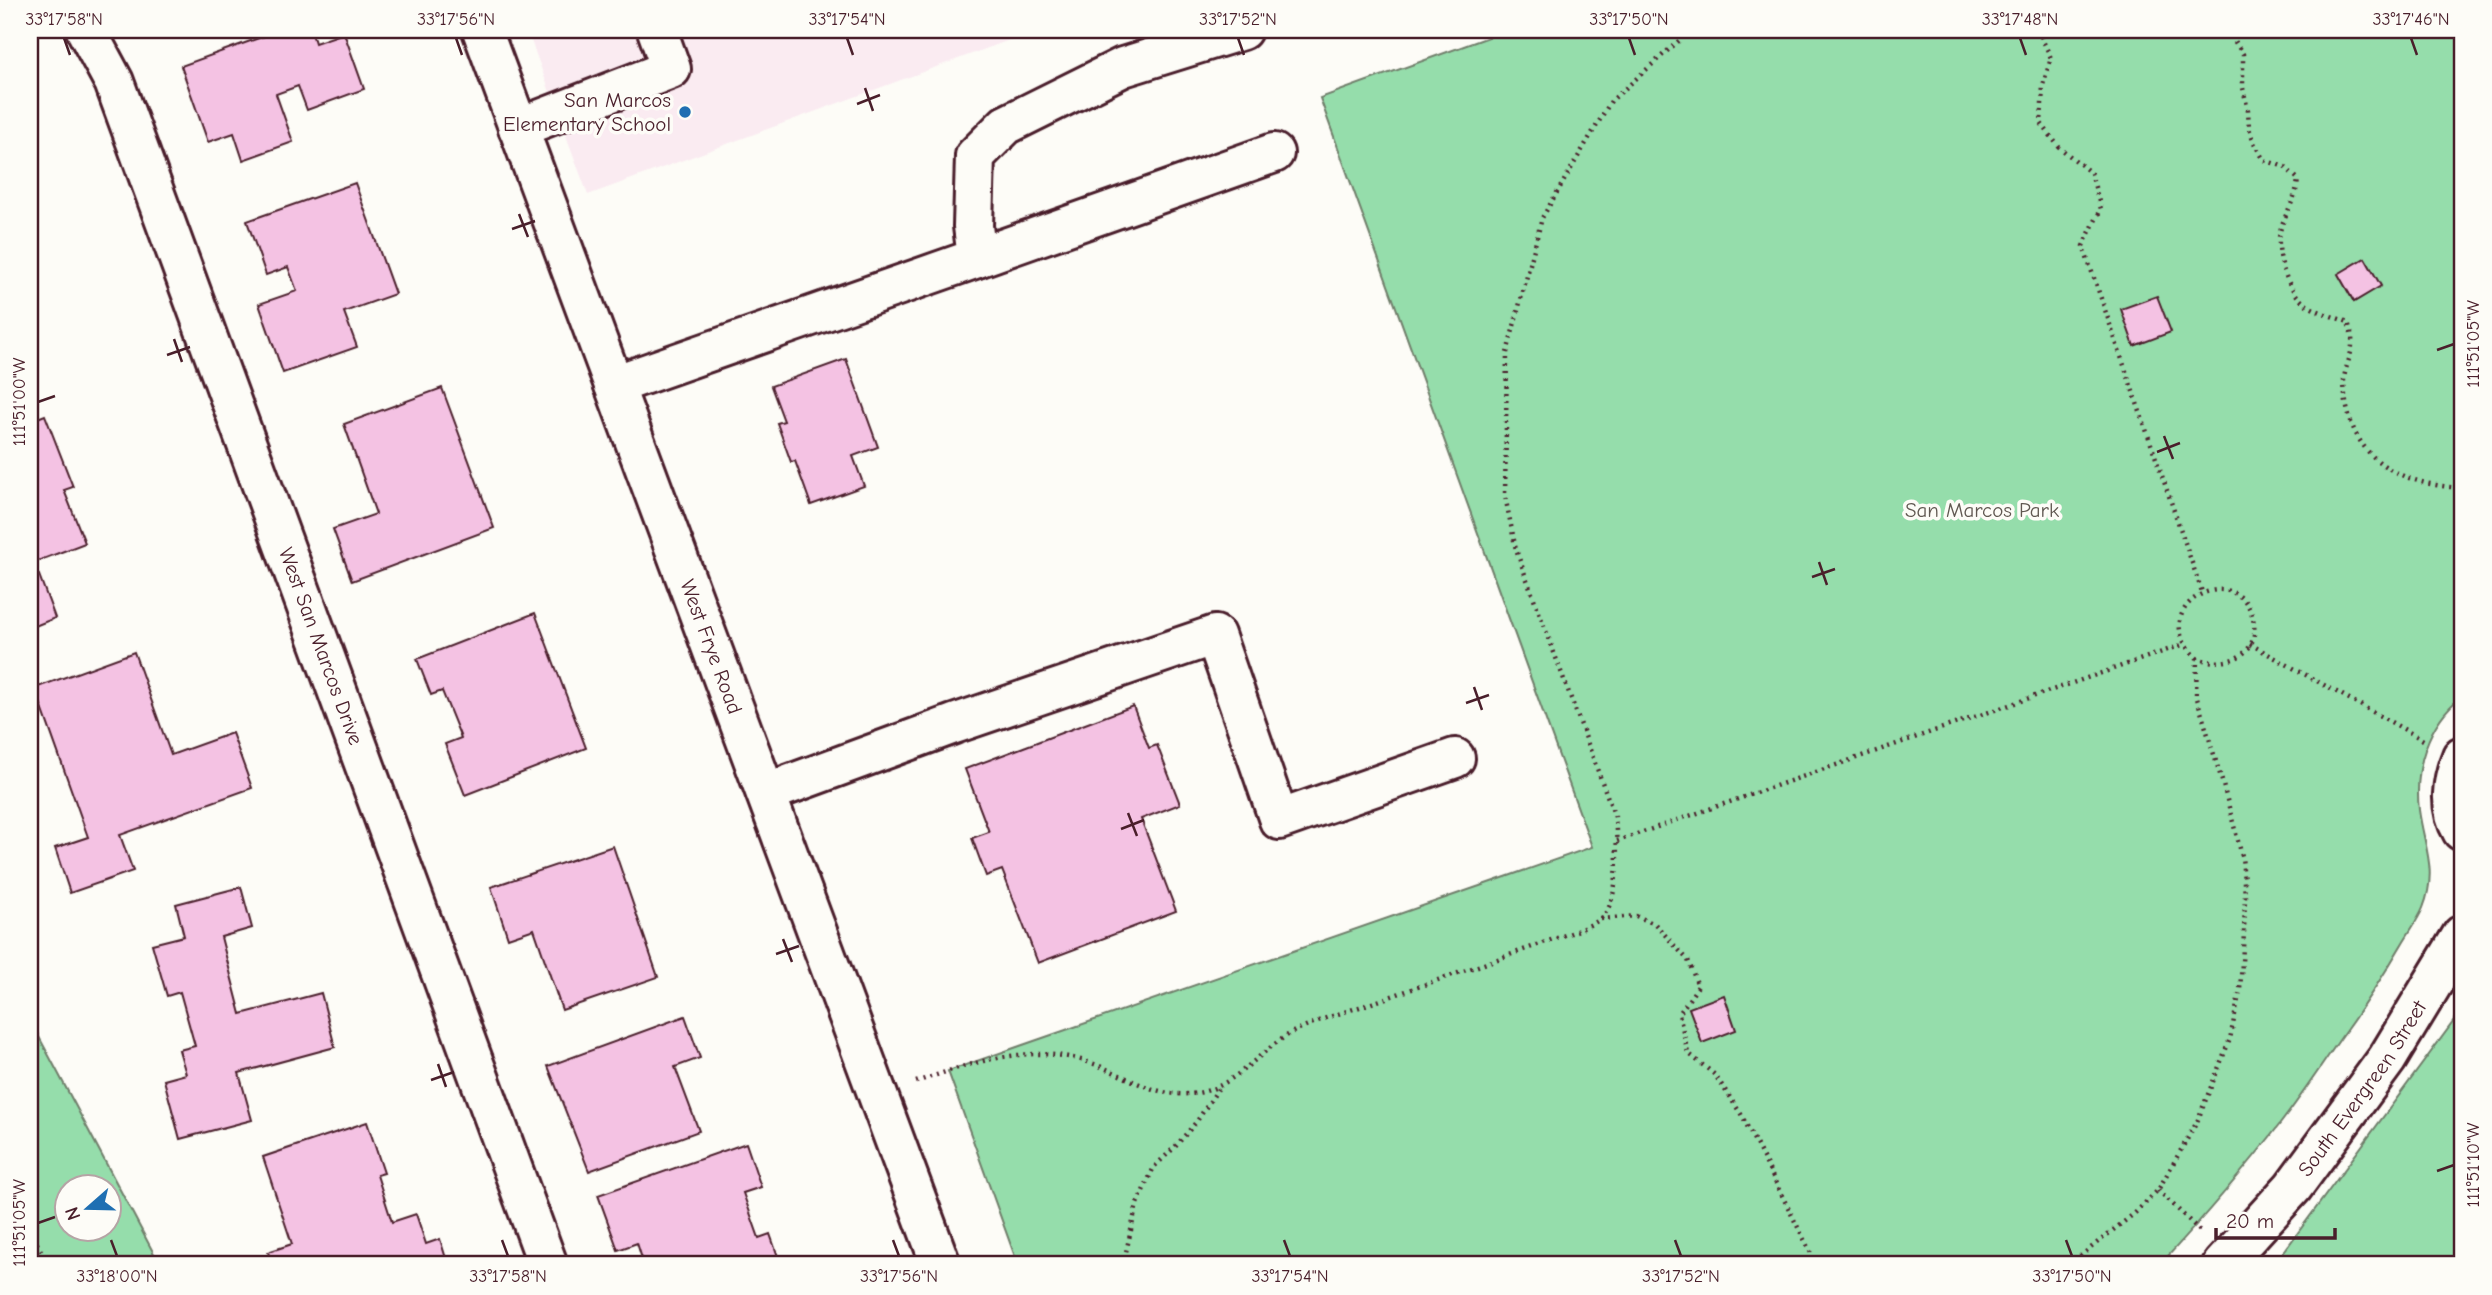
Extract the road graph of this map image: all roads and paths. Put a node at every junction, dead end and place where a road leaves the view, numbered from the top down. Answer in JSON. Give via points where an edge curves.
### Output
{"nodes":[{"id":1,"x":86,"y":30,"type":"edge"},
{"id":2,"x":482,"y":30,"type":"edge"},
{"id":3,"x":657,"y":30,"type":"edge"},
{"id":4,"x":1242,"y":30,"type":"edge"},
{"id":5,"x":1691,"y":30,"type":"edge"},
{"id":6,"x":2038,"y":30,"type":"edge"},
{"id":7,"x":2227,"y":30,"type":"edge"},
{"id":8,"x":518,"y":128,"type":"junction"},
{"id":9,"x":1274,"y":153,"type":"dead end"},
{"id":10,"x":977,"y":258,"type":"junction"},
{"id":11,"x":614,"y":385,"type":"junction"},
{"id":12,"x":2462,"y":488,"type":"edge"},
{"id":13,"x":2202,"y":592,"type":"junction"},
{"id":14,"x":2185,"y":644,"type":"junction"},
{"id":15,"x":2250,"y":644,"type":"junction"},
{"id":16,"x":2197,"y":658,"type":"junction"},
{"id":17,"x":2445,"y":749,"type":"edge"},
{"id":18,"x":1455,"y":758,"type":"dead end"},
{"id":19,"x":766,"y":793,"type":"junction"},
{"id":20,"x":2462,"y":831,"type":"edge"},
{"id":21,"x":1617,"y":841,"type":"junction"},
{"id":22,"x":1601,"y":919,"type":"junction"},
{"id":23,"x":2462,"y":935,"type":"edge"},
{"id":24,"x":1218,"y":1088,"type":"junction"},
{"id":25,"x":878,"y":1095,"type":"junction"},
{"id":26,"x":2158,"y":1190,"type":"junction"},
{"id":27,"x":30,"y":1231,"type":"edge"},
{"id":28,"x":2225,"y":1262,"type":"edge"},
{"id":29,"x":49,"y":1265,"type":"edge"},
{"id":30,"x":548,"y":1265,"type":"edge"},
{"id":31,"x":942,"y":1265,"type":"edge"},
{"id":32,"x":1123,"y":1265,"type":"edge"},
{"id":33,"x":1816,"y":1265,"type":"edge"},
{"id":34,"x":2069,"y":1265,"type":"edge"}],
"edges":[{"from":1,"to":30,"type":"street","name":"West San Marcos Drive","via":[[114,82]]},
{"from":2,"to":8,"type":"street","name":"West Frye Road"},
{"from":3,"to":8,"type":"street","via":[[671,69]]},
{"from":4,"to":10,"type":"street","via":[[1123,67],[1006,125],[975,156]]},
{"from":5,"to":21,"type":"path","via":[[1611,101],[1542,218],[1507,353],[1505,496],[1516,550],[1615,817]]},
{"from":6,"to":13,"type":"path","via":[[2051,58],[2043,85],[2041,124],[2059,148],[2091,173],[2101,209],[2083,246]]},
{"from":7,"to":12,"type":"path","via":[[2243,54],[2243,88],[2255,145],[2264,160],[2285,167],[2298,179],[2297,195],[2280,233],[2280,256],[2291,287],[2305,304],[2348,323],[2353,343],[2344,379],[2348,412],[2360,441],[2378,463],[2409,479]]},
{"from":8,"to":11,"type":"street","name":"West Frye Road"},
{"from":9,"to":10,"type":"street"},
{"from":10,"to":11,"type":"street"},
{"from":11,"to":19,"type":"street","name":"West Frye Road"},
{"from":13,"to":14,"type":"path","via":[[2184,609],[2180,622]]},
{"from":13,"to":15,"type":"path","via":[[2232,592],[2245,601],[2254,630]]},
{"from":14,"to":16,"type":"path"},
{"from":14,"to":21,"type":"path"},
{"from":15,"to":16,"type":"path","via":[[2226,663]]},
{"from":15,"to":17,"type":"path"},
{"from":16,"to":26,"type":"path","via":[[2196,695],[2242,856],[2245,896],[2240,990],[2230,1039],[2197,1122]]},
{"from":17,"to":20,"type":"street","via":[[2455,771],[2452,798]]},
{"from":18,"to":19,"type":"street","via":[[1279,820],[1215,635]]},
{"from":19,"to":25,"type":"street","name":"West Frye Road"},
{"from":21,"to":22,"type":"path","via":[[1614,894]]},
{"from":22,"to":24,"type":"path","via":[[1297,1030]]},
{"from":22,"to":33,"type":"path","via":[[1636,916],[1655,924],[1688,960],[1698,986],[1679,1014],[1688,1053],[1715,1075],[1741,1114]]},
{"from":23,"to":28,"type":"street","name":"South Evergreen Street","via":[[2387,1059],[2293,1187]]},
{"from":24,"to":25,"type":"path","via":[[1172,1094],[1140,1086],[1092,1063],[1032,1053],[997,1057]]},
{"from":24,"to":32,"type":"path","via":[[1175,1147],[1154,1167],[1136,1204]]},
{"from":25,"to":31,"type":"street","name":"West Frye Road"},
{"from":26,"to":28,"type":"path"},
{"from":26,"to":34,"type":"path"},
{"from":27,"to":29,"type":"path"}]}
